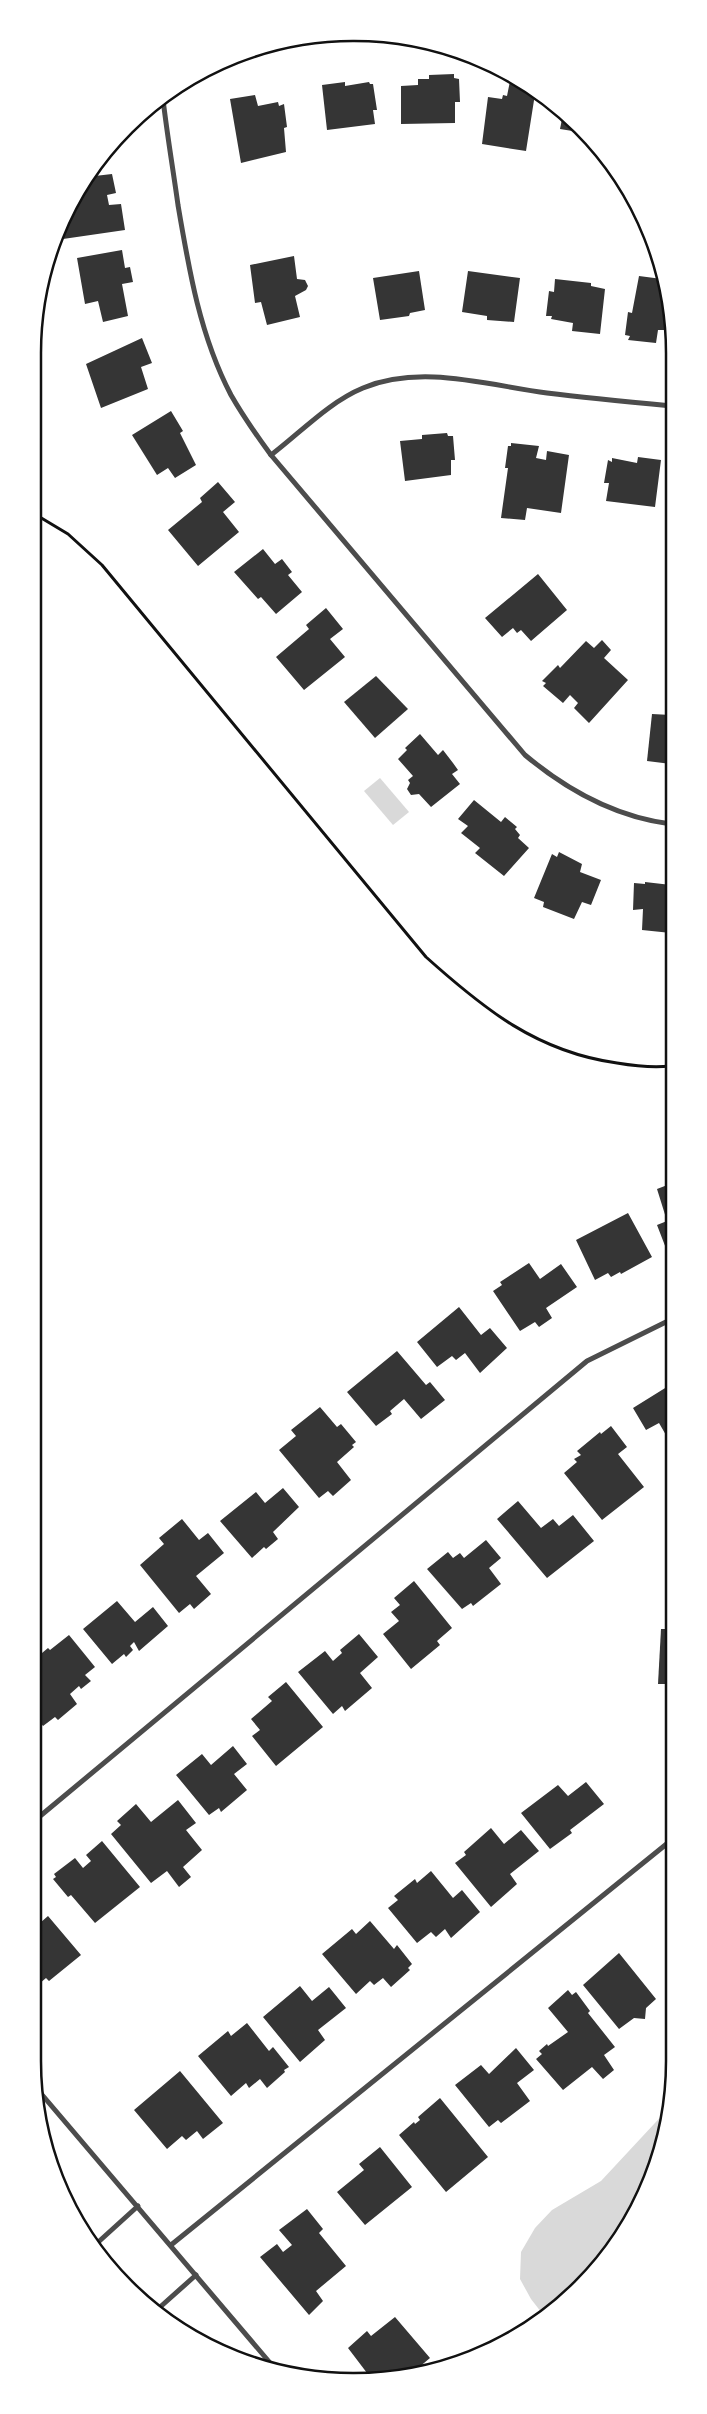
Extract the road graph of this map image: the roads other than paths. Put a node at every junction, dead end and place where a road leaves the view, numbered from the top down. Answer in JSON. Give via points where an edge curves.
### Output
{"nodes":[{"id":1,"x":164,"y":105,"type":"edge"},
{"id":2,"x":666,"y":405,"type":"edge"},
{"id":3,"x":272,"y":455,"type":"junction"},
{"id":4,"x":666,"y":823,"type":"edge"},
{"id":5,"x":666,"y":1322,"type":"edge"},
{"id":6,"x":41,"y":1815,"type":"edge"},
{"id":7,"x":666,"y":1844,"type":"edge"},
{"id":8,"x":44,"y":2096,"type":"edge"},
{"id":9,"x":138,"y":2206,"type":"junction"},
{"id":10,"x":99,"y":2241,"type":"edge"},
{"id":11,"x":171,"y":2245,"type":"junction"},
{"id":12,"x":196,"y":2275,"type":"junction"},
{"id":13,"x":161,"y":2306,"type":"edge"},
{"id":14,"x":268,"y":2361,"type":"edge"}],
"edges":[{"from":1,"to":3,"type":"street","via":[[187,260],[198,310],[230,394]]},
{"from":2,"to":3,"type":"street","via":[[443,378],[409,378],[363,388],[343,398]]},
{"from":3,"to":4,"type":"street","via":[[525,755],[574,792],[615,811]]},
{"from":5,"to":6,"type":"street","via":[[586,1361]]},
{"from":7,"to":11,"type":"street"},
{"from":8,"to":9,"type":"street"},
{"from":9,"to":10,"type":"street"},
{"from":9,"to":11,"type":"street"},
{"from":11,"to":12,"type":"street"},
{"from":12,"to":13,"type":"street"},
{"from":12,"to":14,"type":"street"}]}
